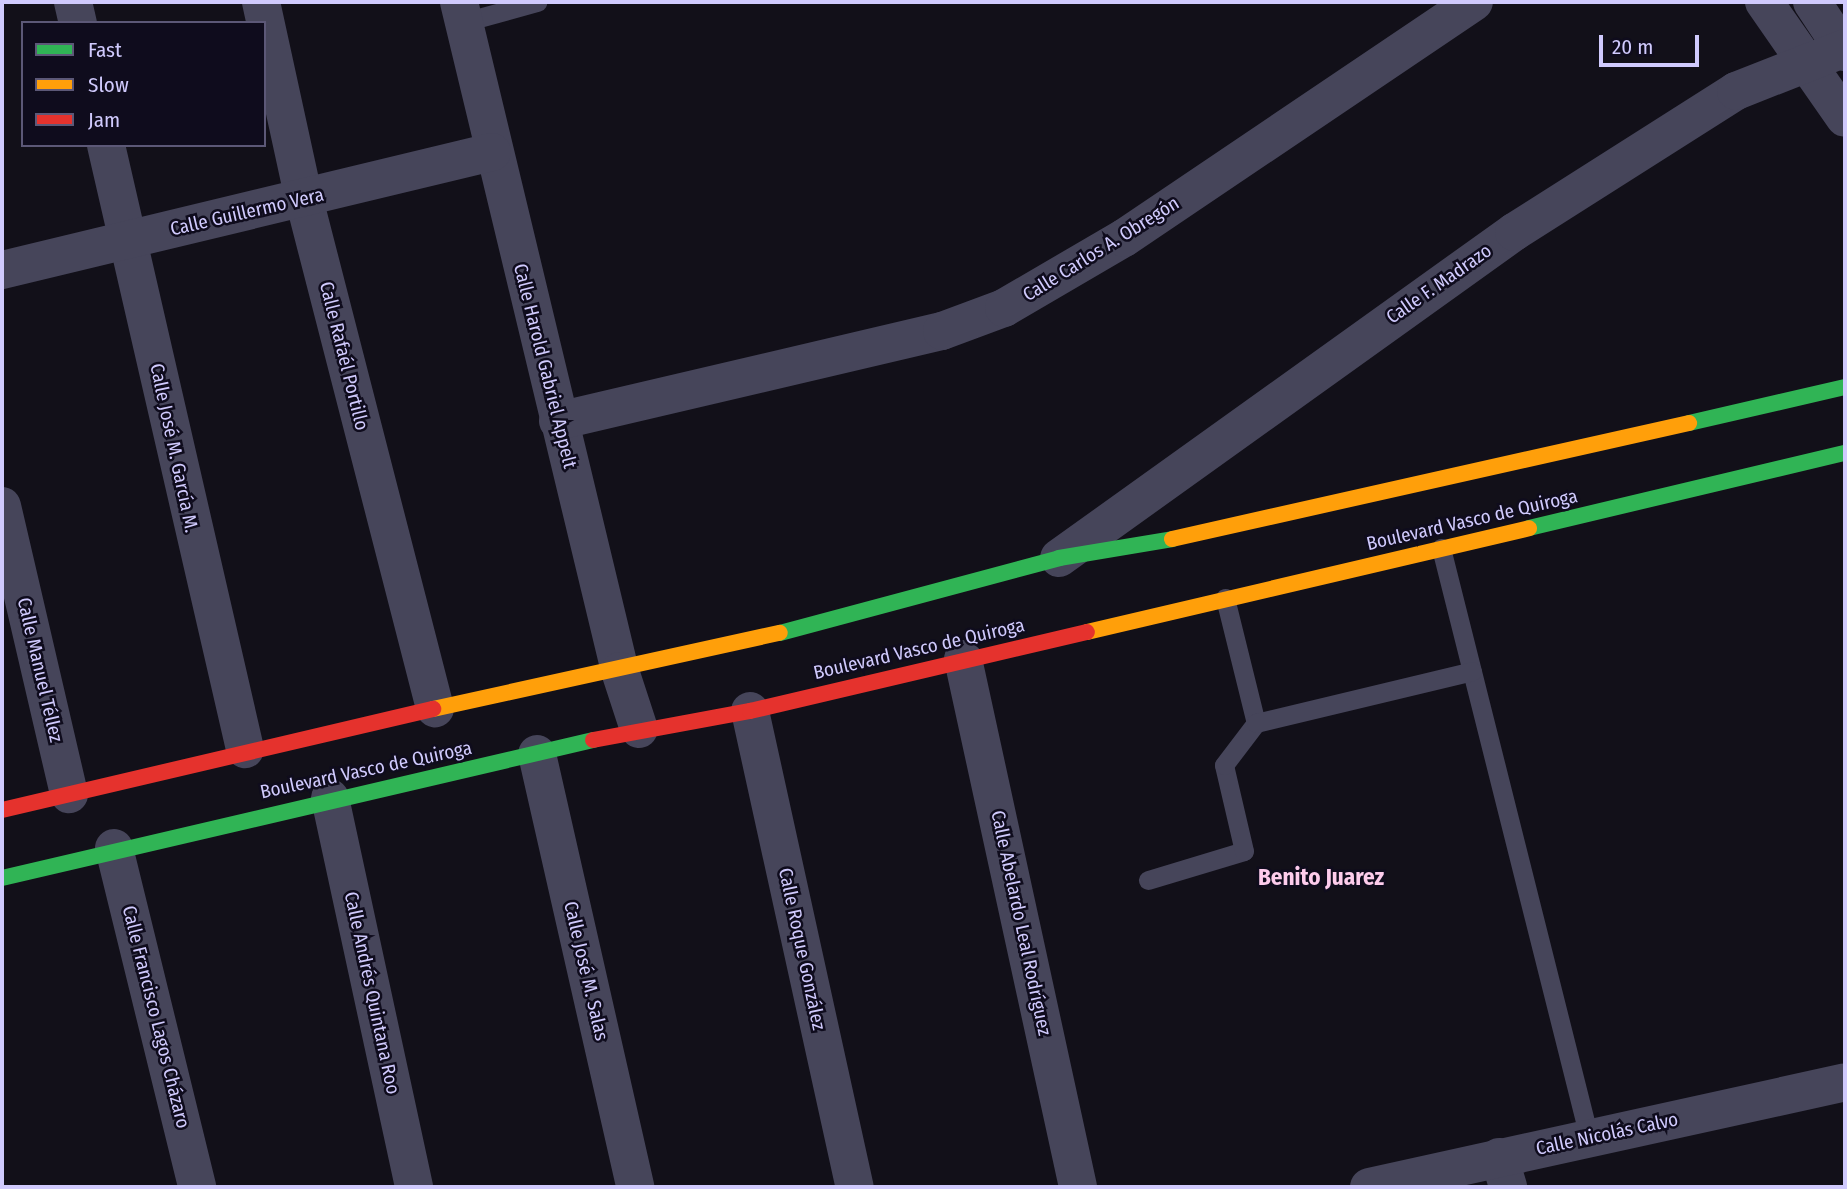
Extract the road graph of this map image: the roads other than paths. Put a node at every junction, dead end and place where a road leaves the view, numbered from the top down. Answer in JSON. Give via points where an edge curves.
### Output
{"nodes":[{"id":1,"x":73,"y":2,"type":"edge"},
{"id":2,"x":261,"y":2,"type":"edge"},
{"id":3,"x":537,"y":2,"type":"edge"},
{"id":4,"x":1474,"y":2,"type":"edge"},
{"id":5,"x":1764,"y":2,"type":"edge"},
{"id":6,"x":1812,"y":2,"type":"edge"},
{"id":7,"x":462,"y":12,"type":"edge"},
{"id":8,"x":78,"y":21,"type":"edge"},
{"id":9,"x":265,"y":21,"type":"edge"},
{"id":10,"x":266,"y":25,"type":"edge"},
{"id":11,"x":1845,"y":49,"type":"edge"},
{"id":12,"x":1804,"y":62,"type":"junction"},
{"id":13,"x":1845,"y":118,"type":"edge"},
{"id":14,"x":106,"y":147,"type":"edge"},
{"id":15,"x":492,"y":152,"type":"junction"},
{"id":16,"x":304,"y":199,"type":"junction"},
{"id":17,"x":129,"y":240,"type":"junction"},
{"id":18,"x":2,"y":270,"type":"edge"},
{"id":19,"x":1845,"y":387,"type":"edge"},
{"id":20,"x":558,"y":421,"type":"junction"},
{"id":21,"x":1845,"y":453,"type":"edge"},
{"id":22,"x":2,"y":506,"type":"edge"},
{"id":23,"x":1441,"y":548,"type":"junction"},
{"id":24,"x":1059,"y":558,"type":"junction"},
{"id":25,"x":1224,"y":598,"type":"junction"},
{"id":26,"x":963,"y":659,"type":"junction"},
{"id":27,"x":620,"y":671,"type":"junction"},
{"id":28,"x":1472,"y":671,"type":"junction"},
{"id":29,"x":435,"y":708,"type":"junction"},
{"id":30,"x":750,"y":711,"type":"junction"},
{"id":31,"x":1256,"y":723,"type":"junction"},
{"id":32,"x":639,"y":729,"type":"junction"},
{"id":33,"x":245,"y":750,"type":"junction"},
{"id":34,"x":537,"y":754,"type":"junction"},
{"id":35,"x":69,"y":794,"type":"junction"},
{"id":36,"x":330,"y":799,"type":"junction"},
{"id":37,"x":2,"y":810,"type":"edge"},
{"id":38,"x":114,"y":848,"type":"junction"},
{"id":39,"x":2,"y":878,"type":"edge"},
{"id":40,"x":1148,"y":880,"type":"dead end"},
{"id":41,"x":1845,"y":1082,"type":"edge"},
{"id":42,"x":1589,"y":1138,"type":"junction"},
{"id":43,"x":1504,"y":1172,"type":"edge"},
{"id":44,"x":197,"y":1187,"type":"edge"},
{"id":45,"x":414,"y":1187,"type":"edge"},
{"id":46,"x":635,"y":1187,"type":"edge"},
{"id":47,"x":855,"y":1187,"type":"edge"},
{"id":48,"x":1078,"y":1187,"type":"edge"},
{"id":49,"x":1369,"y":1187,"type":"edge"}],
"edges":[{"from":1,"to":8,"type":"street"},
{"from":2,"to":9,"type":"street","name":"Calle Rafaél Portillo"},
{"from":3,"to":7,"type":"lane"},
{"from":4,"to":20,"type":"street","name":"Calle Carlos A. Obregón","via":[[1124,238],[1004,307],[942,331]]},
{"from":5,"to":12,"type":"street"},
{"from":6,"to":11,"type":"street"},
{"from":7,"to":15,"type":"street","name":"Calle Harold Gabriel Appelt"},
{"from":10,"to":16,"type":"street","name":"Calle Rafaél Portillo"},
{"from":11,"to":12,"type":"street","name":"Calle F. Madrazo"},
{"from":12,"to":13,"type":"street"},
{"from":12,"to":24,"type":"street","name":"Calle F. Madrazo","via":[[1736,91],[1514,232]]},
{"from":14,"to":17,"type":"street","name":"Calle José M. García M."},
{"from":15,"to":16,"type":"street","name":"Calle Guillermo Vera"},
{"from":15,"to":20,"type":"street","name":"Calle Harold Gabriel Appelt"},
{"from":16,"to":17,"type":"street","name":"Calle Guillermo Vera"},
{"from":16,"to":29,"type":"street","name":"Calle Rafaél Portillo"},
{"from":17,"to":18,"type":"street","name":"Calle Guillermo Vera"},
{"from":17,"to":33,"type":"street","name":"Calle José M. García M."},
{"from":19,"to":24,"type":"street","via":[[1210,533]]},
{"from":20,"to":27,"type":"street","name":"Calle Harold Gabriel Appelt"},
{"from":21,"to":23,"type":"street","name":"Boulevard Vasco de Quiroga"},
{"from":22,"to":35,"type":"street","name":"Calle Manuel Téllez"},
{"from":23,"to":25,"type":"street","name":"Boulevard Vasco de Quiroga"},
{"from":23,"to":28,"type":"lane"},
{"from":24,"to":27,"type":"street"},
{"from":25,"to":26,"type":"street","name":"Boulevard Vasco de Quiroga"},
{"from":25,"to":31,"type":"lane"},
{"from":26,"to":30,"type":"street","name":"Boulevard Vasco de Quiroga"},
{"from":26,"to":48,"type":"street","name":"Calle Abelardo Leal Rodríguez"},
{"from":27,"to":29,"type":"street"},
{"from":27,"to":32,"type":"street","name":"Calle Harold Gabriel Appelt"},
{"from":28,"to":31,"type":"lane"},
{"from":28,"to":42,"type":"lane"},
{"from":29,"to":33,"type":"street"},
{"from":30,"to":32,"type":"street","name":"Boulevard Vasco de Quiroga"},
{"from":30,"to":47,"type":"street","name":"Calle Roque González"},
{"from":31,"to":40,"type":"lane","via":[[1224,765],[1244,851]]},
{"from":32,"to":34,"type":"street","name":"Boulevard Vasco de Quiroga"},
{"from":33,"to":35,"type":"street"},
{"from":34,"to":36,"type":"street","name":"Boulevard Vasco de Quiroga"},
{"from":34,"to":46,"type":"street","name":"Calle José M. Salas"},
{"from":35,"to":37,"type":"street"},
{"from":36,"to":38,"type":"street","name":"Boulevard Vasco de Quiroga"},
{"from":36,"to":45,"type":"street","name":"Calle Andrés Quintana Roo"},
{"from":38,"to":39,"type":"street","name":"Boulevard Vasco de Quiroga"},
{"from":38,"to":44,"type":"street","name":"Calle Francisco Lagos Cházaro"},
{"from":41,"to":42,"type":"street","name":"Calle Nicolás Calvo"},
{"from":42,"to":43,"type":"street","name":"Calle Nicolás Calvo"},
{"from":43,"to":49,"type":"street","name":"Calle Nicolás Calvo"}]}
